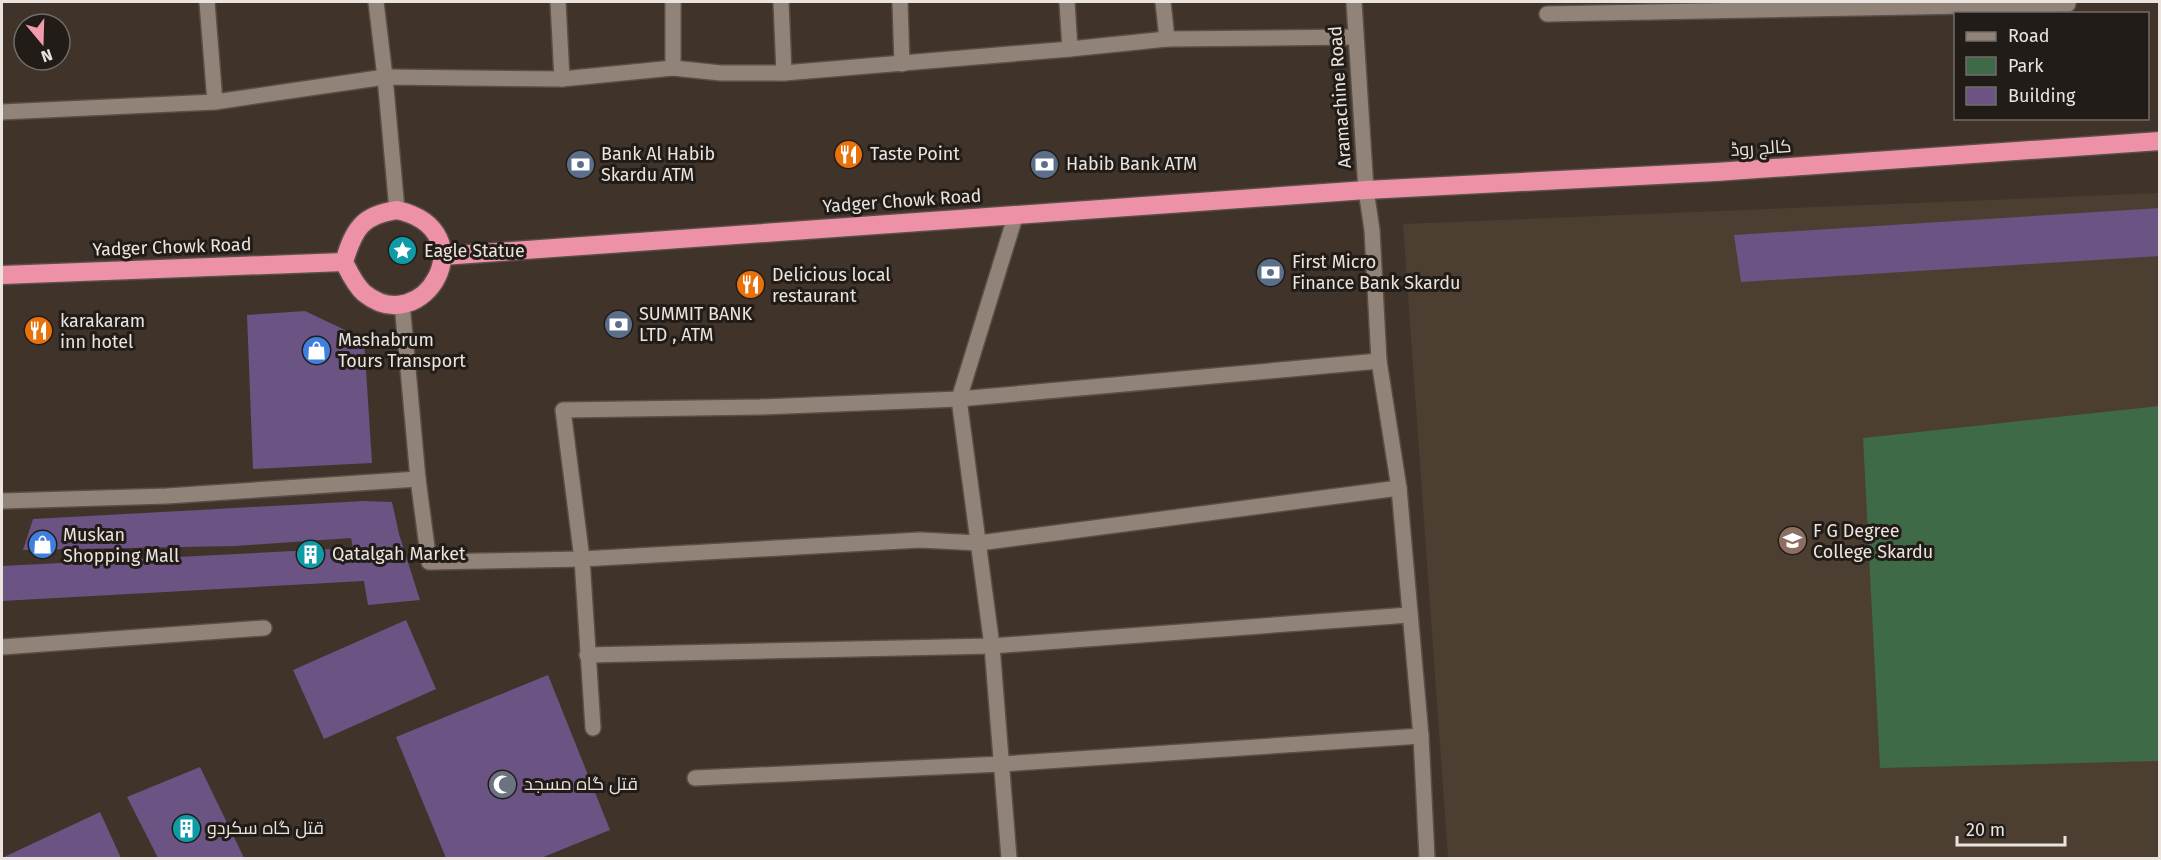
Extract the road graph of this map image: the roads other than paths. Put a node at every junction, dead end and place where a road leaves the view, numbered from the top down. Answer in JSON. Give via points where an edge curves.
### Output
{"nodes":[{"id":1,"x":207,"y":2,"type":"edge"},
{"id":2,"x":376,"y":2,"type":"edge"},
{"id":3,"x":558,"y":2,"type":"edge"},
{"id":4,"x":673,"y":2,"type":"edge"},
{"id":5,"x":781,"y":2,"type":"edge"},
{"id":6,"x":900,"y":2,"type":"edge"},
{"id":7,"x":1067,"y":2,"type":"edge"},
{"id":8,"x":1163,"y":2,"type":"edge"},
{"id":9,"x":1354,"y":2,"type":"edge"},
{"id":10,"x":2068,"y":2,"type":"edge"},
{"id":11,"x":1547,"y":14,"type":"dead end"},
{"id":12,"x":1355,"y":37,"type":"junction"},
{"id":13,"x":1167,"y":39,"type":"junction"},
{"id":14,"x":1070,"y":49,"type":"junction"},
{"id":15,"x":902,"y":64,"type":"junction"},
{"id":16,"x":674,"y":68,"type":"junction"},
{"id":17,"x":784,"y":73,"type":"junction"},
{"id":18,"x":385,"y":77,"type":"junction"},
{"id":19,"x":562,"y":79,"type":"junction"},
{"id":20,"x":215,"y":102,"type":"junction"},
{"id":21,"x":2,"y":112,"type":"edge"},
{"id":22,"x":2160,"y":141,"type":"edge"},
{"id":23,"x":1366,"y":190,"type":"junction"},
{"id":24,"x":397,"y":210,"type":"junction"},
{"id":25,"x":1016,"y":214,"type":"junction"},
{"id":26,"x":442,"y":256,"type":"junction"},
{"id":27,"x":344,"y":262,"type":"junction"},
{"id":28,"x":2,"y":275,"type":"edge"},
{"id":29,"x":402,"y":303,"type":"junction"},
{"id":30,"x":1379,"y":361,"type":"junction"},
{"id":31,"x":958,"y":399,"type":"junction"},
{"id":32,"x":418,"y":479,"type":"junction"},
{"id":33,"x":1399,"y":488,"type":"junction"},
{"id":34,"x":2,"y":501,"type":"edge"},
{"id":35,"x":979,"y":543,"type":"junction"},
{"id":36,"x":582,"y":559,"type":"junction"},
{"id":37,"x":1409,"y":615,"type":"junction"},
{"id":38,"x":264,"y":628,"type":"dead end"},
{"id":39,"x":992,"y":646,"type":"junction"},
{"id":40,"x":2,"y":647,"type":"edge"},
{"id":41,"x":587,"y":655,"type":"junction"},
{"id":42,"x":593,"y":728,"type":"dead end"},
{"id":43,"x":1420,"y":736,"type":"junction"},
{"id":44,"x":1002,"y":764,"type":"junction"},
{"id":45,"x":695,"y":778,"type":"dead end"},
{"id":46,"x":1009,"y":858,"type":"edge"},
{"id":47,"x":1427,"y":858,"type":"edge"}],
"edges":[{"from":1,"to":20,"type":"street"},
{"from":2,"to":18,"type":"street"},
{"from":3,"to":19,"type":"street"},
{"from":4,"to":16,"type":"street"},
{"from":5,"to":17,"type":"street"},
{"from":6,"to":15,"type":"street"},
{"from":7,"to":14,"type":"street"},
{"from":8,"to":13,"type":"street"},
{"from":9,"to":12,"type":"street","name":"Aramachine Road"},
{"from":10,"to":11,"type":"street"},
{"from":12,"to":13,"type":"street"},
{"from":12,"to":23,"type":"street","name":"Aramachine Road"},
{"from":13,"to":14,"type":"street"},
{"from":14,"to":15,"type":"street"},
{"from":15,"to":17,"type":"street"},
{"from":16,"to":17,"type":"street"},
{"from":16,"to":19,"type":"street"},
{"from":18,"to":19,"type":"street"},
{"from":18,"to":20,"type":"street"},
{"from":18,"to":24,"type":"street"},
{"from":20,"to":21,"type":"street"},
{"from":22,"to":23,"type":"highway","name":"کالج روڈ","via":[[1716,172]]},
{"from":23,"to":25,"type":"highway","name":"Yadger Chowk Road"},
{"from":23,"to":30,"type":"street","name":"Aramachine Road"},
{"from":24,"to":26,"type":"highway","via":[[426,222],[436,234]]},
{"from":24,"to":27,"type":"highway","via":[[367,219],[356,231]]},
{"from":25,"to":26,"type":"highway","name":"Yadger Chowk Road"},
{"from":25,"to":31,"type":"street"},
{"from":26,"to":29,"type":"highway","via":[[437,279],[426,293]]},
{"from":27,"to":28,"type":"highway","name":"Yadger Chowk Road"},
{"from":27,"to":29,"type":"highway","via":[[362,292],[377,301]]},
{"from":29,"to":32,"type":"street"},
{"from":30,"to":31,"type":"street"},
{"from":30,"to":33,"type":"street","name":"Aramachine Road"},
{"from":31,"to":35,"type":"street"},
{"from":31,"to":36,"type":"street","via":[[563,410]]},
{"from":32,"to":34,"type":"street","via":[[156,497]]},
{"from":32,"to":36,"type":"street","via":[[429,562]]},
{"from":33,"to":35,"type":"street"},
{"from":33,"to":37,"type":"street","name":"Aramachine Road"},
{"from":35,"to":36,"type":"street","via":[[920,540]]},
{"from":35,"to":39,"type":"street"},
{"from":36,"to":41,"type":"street"},
{"from":37,"to":39,"type":"street"},
{"from":37,"to":43,"type":"street","name":"Aramachine Road"},
{"from":38,"to":40,"type":"street"},
{"from":39,"to":41,"type":"street"},
{"from":39,"to":44,"type":"street"},
{"from":41,"to":42,"type":"street"},
{"from":43,"to":44,"type":"street"},
{"from":43,"to":47,"type":"street","name":"Aramachine Road"},
{"from":44,"to":45,"type":"street"},
{"from":44,"to":46,"type":"street"}]}
